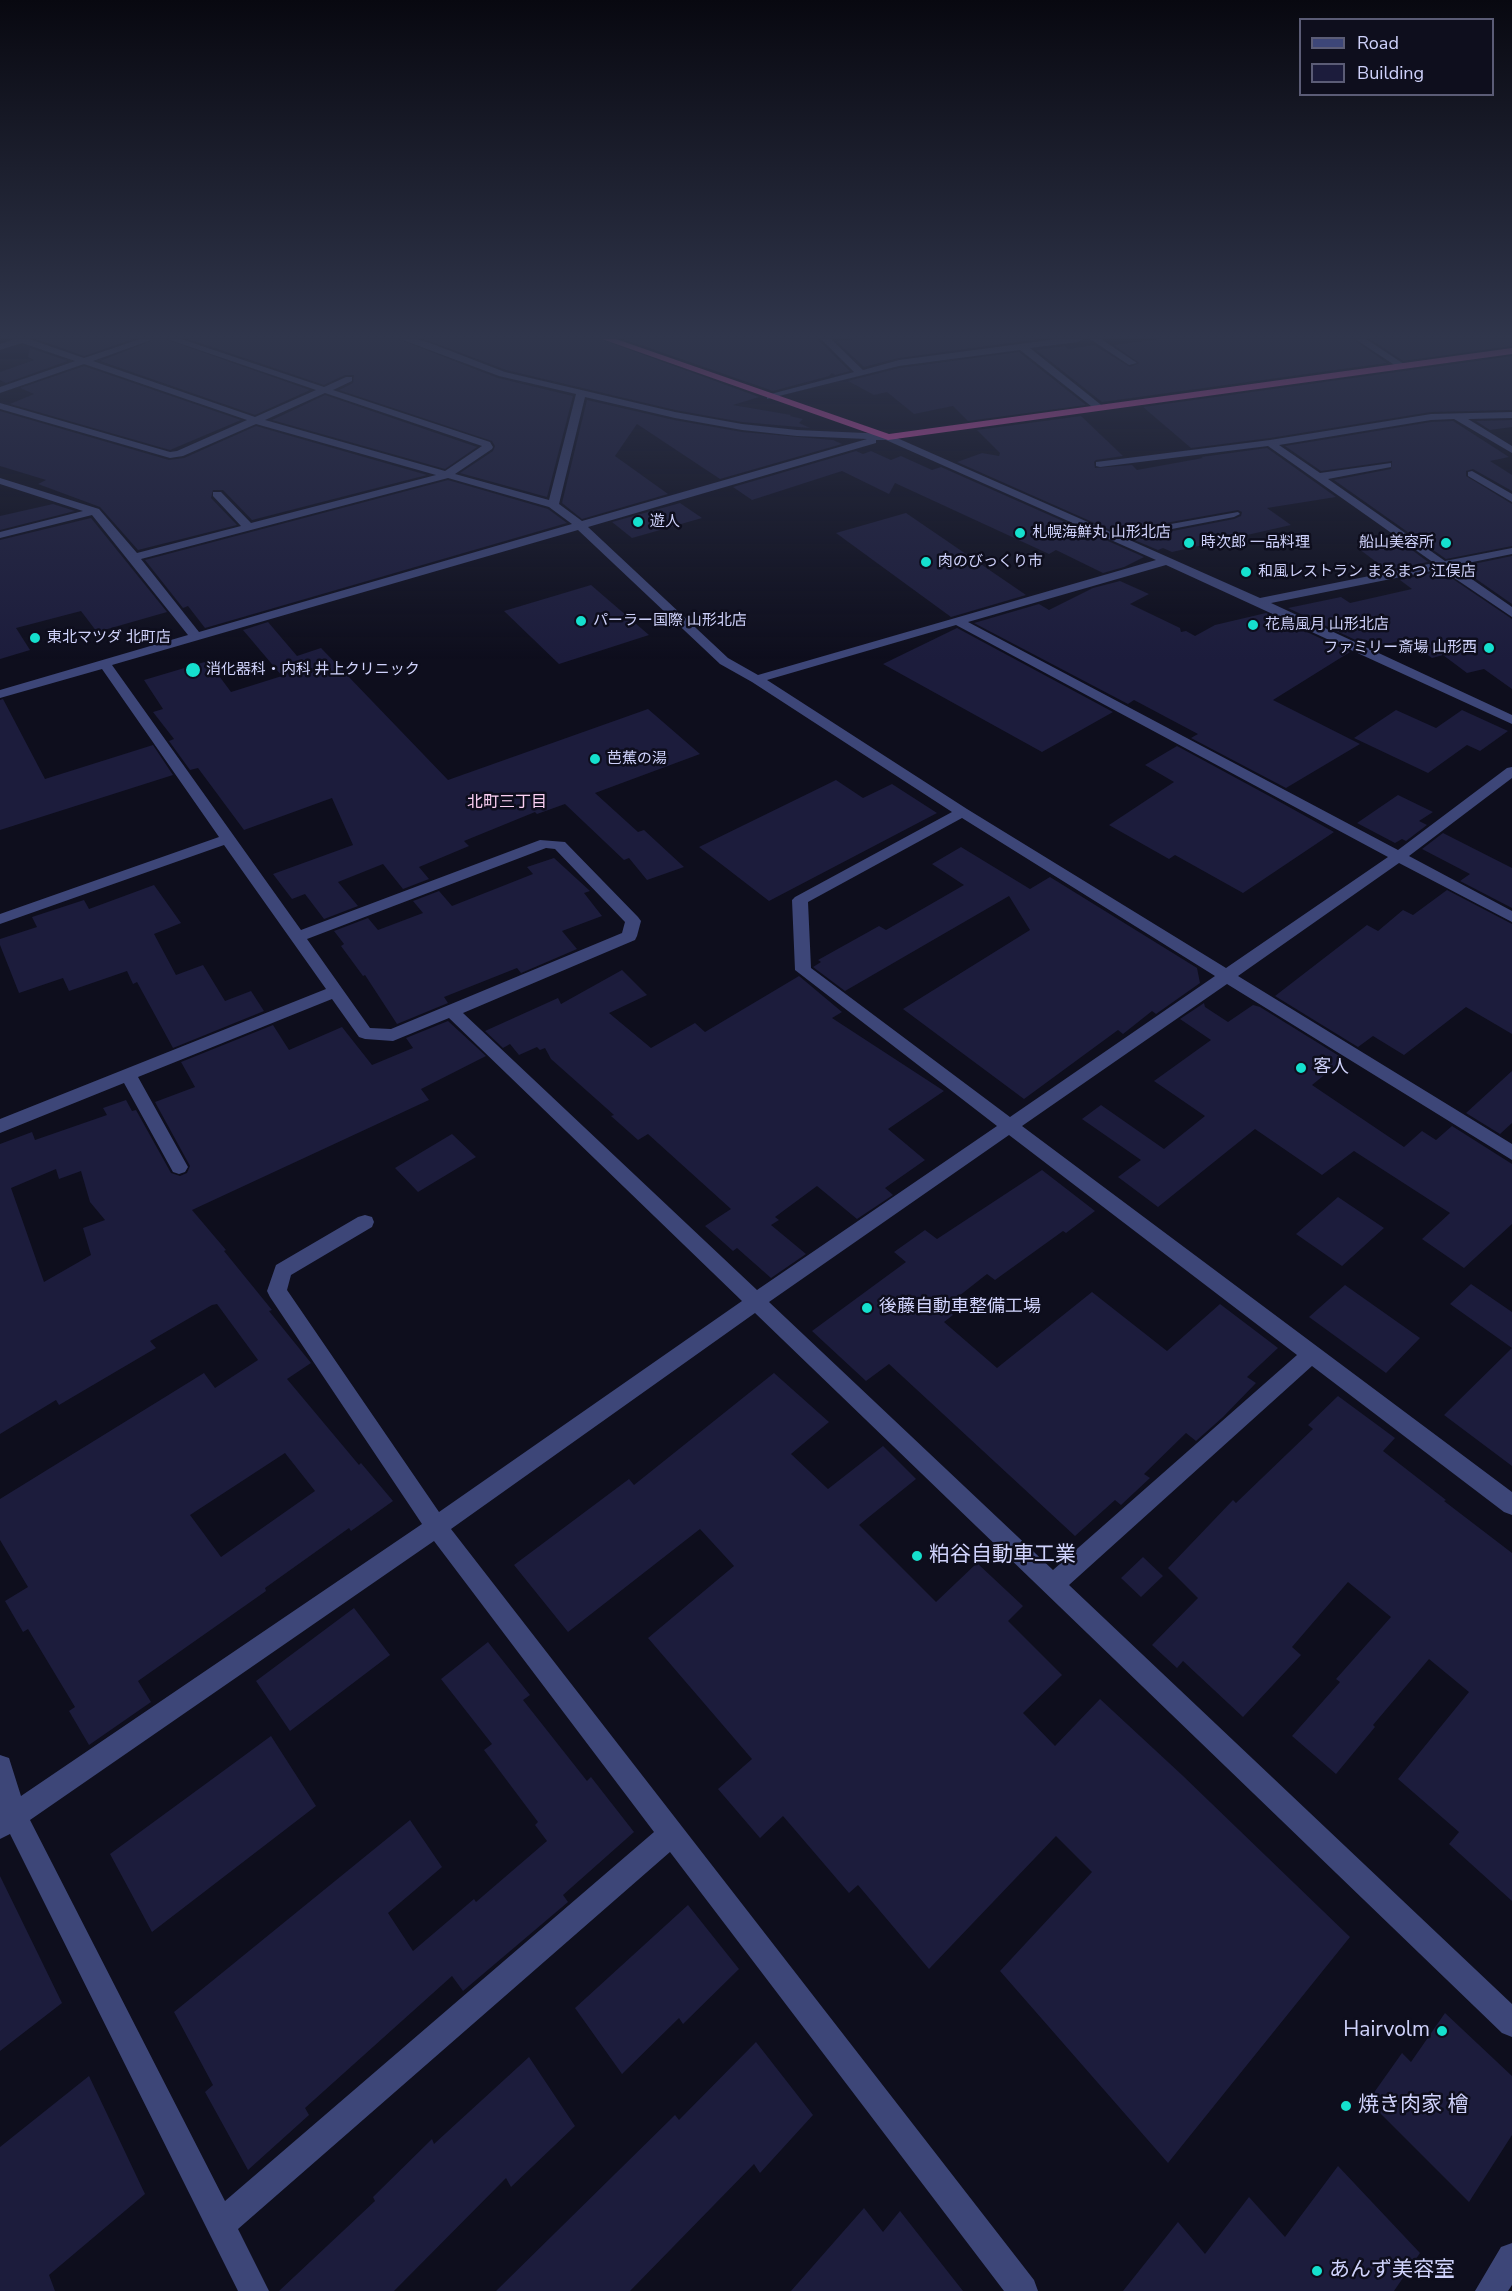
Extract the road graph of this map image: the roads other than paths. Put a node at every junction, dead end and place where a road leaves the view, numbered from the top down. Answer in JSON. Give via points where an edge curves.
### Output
{"nodes":[{"id":1,"x":138,"y":446,"type":"edge"},
{"id":2,"x":198,"y":446,"type":"edge"},
{"id":3,"x":342,"y":446,"type":"edge"},
{"id":4,"x":487,"y":446,"type":"edge"},
{"id":5,"x":568,"y":446,"type":"edge"},
{"id":6,"x":857,"y":446,"type":"edge"},
{"id":7,"x":908,"y":446,"type":"edge"},
{"id":8,"x":1240,"y":446,"type":"edge"},
{"id":9,"x":1275,"y":446,"type":"edge"},
{"id":10,"x":1100,"y":464,"type":"dead end"},
{"id":11,"x":1387,"y":465,"type":"dead end"},
{"id":12,"x":1472,"y":474,"type":"dead end"},
{"id":13,"x":444,"y":476,"type":"junction"},
{"id":14,"x":1318,"y":477,"type":"junction"},
{"id":15,"x":0,"y":481,"type":"edge"},
{"id":16,"x":217,"y":494,"type":"dead end"},
{"id":17,"x":1512,"y":499,"type":"edge"},
{"id":18,"x":553,"y":505,"type":"junction"},
{"id":19,"x":95,"y":511,"type":"junction"},
{"id":20,"x":1234,"y":514,"type":"dead end"},
{"id":21,"x":580,"y":525,"type":"junction"},
{"id":22,"x":249,"y":528,"type":"junction"},
{"id":23,"x":0,"y":535,"type":"edge"},
{"id":24,"x":1114,"y":537,"type":"junction"},
{"id":25,"x":1512,"y":551,"type":"edge"},
{"id":26,"x":134,"y":557,"type":"junction"},
{"id":27,"x":1167,"y":561,"type":"junction"},
{"id":28,"x":1443,"y":565,"type":"junction"},
{"id":29,"x":1258,"y":602,"type":"junction"},
{"id":30,"x":1512,"y":613,"type":"edge"},
{"id":31,"x":959,"y":622,"type":"junction"},
{"id":32,"x":195,"y":636,"type":"junction"},
{"id":33,"x":104,"y":663,"type":"junction"},
{"id":34,"x":757,"y":679,"type":"junction"},
{"id":35,"x":0,"y":694,"type":"edge"},
{"id":36,"x":1512,"y":720,"type":"edge"},
{"id":37,"x":1512,"y":771,"type":"edge"},
{"id":38,"x":962,"y":812,"type":"junction"},
{"id":39,"x":226,"y":839,"type":"junction"},
{"id":40,"x":1398,"y":856,"type":"junction"},
{"id":41,"x":1512,"y":917,"type":"edge"},
{"id":42,"x":0,"y":919,"type":"edge"},
{"id":43,"x":298,"y":937,"type":"junction"},
{"id":44,"x":1228,"y":975,"type":"junction"},
{"id":45,"x":337,"y":991,"type":"junction"},
{"id":46,"x":451,"y":1011,"type":"junction"},
{"id":47,"x":128,"y":1075,"type":"junction"},
{"id":48,"x":1011,"y":1125,"type":"junction"},
{"id":49,"x":0,"y":1126,"type":"edge"},
{"id":50,"x":1512,"y":1153,"type":"edge"},
{"id":51,"x":179,"y":1167,"type":"dead end"},
{"id":52,"x":365,"y":1222,"type":"dead end"},
{"id":53,"x":755,"y":1302,"type":"junction"},
{"id":54,"x":1312,"y":1354,"type":"junction"},
{"id":55,"x":1512,"y":1504,"type":"edge"},
{"id":56,"x":436,"y":1527,"type":"junction"},
{"id":57,"x":1052,"y":1585,"type":"junction"},
{"id":58,"x":2,"y":1778,"type":"edge"},
{"id":59,"x":7,"y":1821,"type":"edge"},
{"id":60,"x":670,"y":1834,"type":"junction"},
{"id":61,"x":1512,"y":2023,"type":"edge"},
{"id":62,"x":221,"y":2224,"type":"junction"},
{"id":63,"x":1512,"y":2258,"type":"edge"},
{"id":64,"x":254,"y":2291,"type":"edge"},
{"id":65,"x":1023,"y":2291,"type":"edge"},
{"id":66,"x":1490,"y":2291,"type":"edge"}],
"edges":[{"from":1,"to":2,"type":"street","via":[[170,455]]},
{"from":3,"to":13,"type":"street"},
{"from":4,"to":13,"type":"street"},
{"from":5,"to":18,"type":"street"},
{"from":6,"to":21,"type":"street"},
{"from":7,"to":24,"type":"street"},
{"from":8,"to":10,"type":"street"},
{"from":9,"to":14,"type":"street"},
{"from":11,"to":14,"type":"street"},
{"from":12,"to":17,"type":"street"},
{"from":13,"to":18,"type":"street"},
{"from":13,"to":22,"type":"street"},
{"from":14,"to":28,"type":"street"},
{"from":15,"to":19,"type":"street"},
{"from":16,"to":22,"type":"street"},
{"from":18,"to":21,"type":"street"},
{"from":19,"to":23,"type":"street"},
{"from":19,"to":26,"type":"street"},
{"from":20,"to":24,"type":"street"},
{"from":21,"to":32,"type":"street"},
{"from":21,"to":34,"type":"street","via":[[724,661]]},
{"from":22,"to":26,"type":"street"},
{"from":24,"to":27,"type":"street"},
{"from":25,"to":28,"type":"street"},
{"from":26,"to":32,"type":"street"},
{"from":27,"to":29,"type":"street"},
{"from":27,"to":31,"type":"street"},
{"from":28,"to":29,"type":"street"},
{"from":28,"to":30,"type":"street"},
{"from":29,"to":36,"type":"street"},
{"from":31,"to":34,"type":"street"},
{"from":31,"to":40,"type":"street"},
{"from":32,"to":33,"type":"street"},
{"from":33,"to":35,"type":"street"},
{"from":33,"to":39,"type":"street"},
{"from":34,"to":38,"type":"street"},
{"from":37,"to":40,"type":"street"},
{"from":38,"to":44,"type":"street"},
{"from":38,"to":48,"type":"street","via":[[800,900],[803,970]]},
{"from":39,"to":42,"type":"street"},
{"from":39,"to":43,"type":"street"},
{"from":40,"to":41,"type":"street"},
{"from":40,"to":44,"type":"street"},
{"from":43,"to":45,"type":"street"},
{"from":43,"to":46,"type":"street","via":[[545,843],[560,845],[633,921],[629,936]]},
{"from":44,"to":48,"type":"street"},
{"from":44,"to":50,"type":"street"},
{"from":45,"to":46,"type":"street","via":[[365,1033],[393,1035]]},
{"from":45,"to":47,"type":"street"},
{"from":46,"to":53,"type":"street"},
{"from":47,"to":49,"type":"street"},
{"from":47,"to":51,"type":"street"},
{"from":48,"to":53,"type":"street"},
{"from":48,"to":54,"type":"street"},
{"from":52,"to":56,"type":"street","via":[[283,1270],[277,1291]]},
{"from":53,"to":56,"type":"street"},
{"from":53,"to":57,"type":"street"},
{"from":54,"to":55,"type":"street"},
{"from":54,"to":57,"type":"street"},
{"from":56,"to":59,"type":"street"},
{"from":56,"to":60,"type":"street"},
{"from":57,"to":61,"type":"street"},
{"from":58,"to":59,"type":"street"},
{"from":59,"to":62,"type":"street"},
{"from":60,"to":62,"type":"street"},
{"from":60,"to":65,"type":"street"},
{"from":62,"to":64,"type":"street"},
{"from":63,"to":66,"type":"street"}]}
